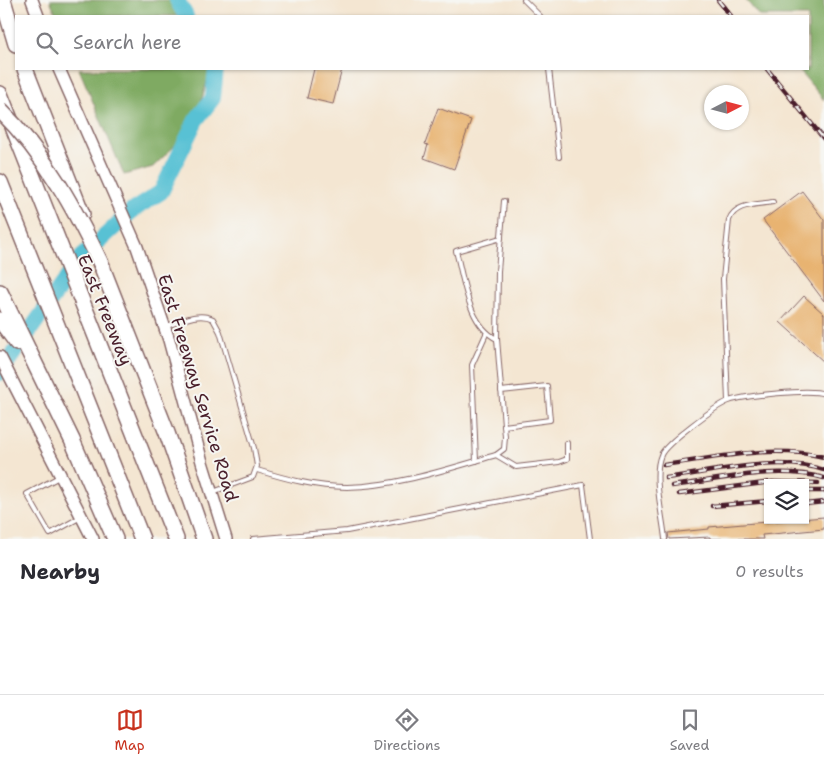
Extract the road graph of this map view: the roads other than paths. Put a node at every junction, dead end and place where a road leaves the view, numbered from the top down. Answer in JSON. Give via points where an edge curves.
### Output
{"nodes":[{"id":1,"x":3,"y":0,"type":"edge"},
{"id":2,"x":32,"y":0,"type":"edge"},
{"id":3,"x":524,"y":0,"type":"edge"},
{"id":4,"x":38,"y":15,"type":"edge"},
{"id":5,"x":539,"y":15,"type":"edge"},
{"id":6,"x":15,"y":41,"type":"edge"},
{"id":7,"x":25,"y":70,"type":"edge"},
{"id":8,"x":59,"y":70,"type":"edge"},
{"id":9,"x":550,"y":70,"type":"edge"},
{"id":10,"x":0,"y":94,"type":"edge"},
{"id":11,"x":0,"y":110,"type":"edge"},
{"id":12,"x":559,"y":157,"type":"dead end"},
{"id":13,"x":0,"y":182,"type":"edge"},
{"id":14,"x":504,"y":201,"type":"dead end"},
{"id":15,"x":773,"y":202,"type":"dead end"},
{"id":16,"x":501,"y":238,"type":"junction"},
{"id":17,"x":103,"y":268,"type":"junction"},
{"id":18,"x":0,"y":292,"type":"edge"},
{"id":19,"x":0,"y":320,"type":"edge"},
{"id":20,"x":164,"y":327,"type":"junction"},
{"id":21,"x":486,"y":334,"type":"junction"},
{"id":22,"x":497,"y":339,"type":"junction"},
{"id":23,"x":0,"y":357,"type":"edge"},
{"id":24,"x":501,"y":391,"type":"junction"},
{"id":25,"x":824,"y":394,"type":"edge"},
{"id":26,"x":728,"y":401,"type":"junction"},
{"id":27,"x":60,"y":414,"type":"junction"},
{"id":28,"x":504,"y":426,"type":"junction"},
{"id":29,"x":567,"y":443,"type":"dead end"},
{"id":30,"x":496,"y":455,"type":"junction"},
{"id":31,"x":476,"y":460,"type":"junction"},
{"id":32,"x":257,"y":470,"type":"junction"},
{"id":33,"x":61,"y":476,"type":"junction"},
{"id":34,"x":211,"y":492,"type":"junction"},
{"id":35,"x":80,"y":517,"type":"junction"},
{"id":36,"x":93,"y":539,"type":"edge"},
{"id":37,"x":114,"y":539,"type":"edge"},
{"id":38,"x":142,"y":539,"type":"edge"},
{"id":39,"x":176,"y":539,"type":"edge"},
{"id":40,"x":204,"y":539,"type":"edge"},
{"id":41,"x":226,"y":539,"type":"edge"},
{"id":42,"x":253,"y":539,"type":"edge"},
{"id":43,"x":590,"y":539,"type":"edge"},
{"id":44,"x":665,"y":539,"type":"edge"}],
"edges":[{"from":1,"to":6,"type":"highway"},
{"from":2,"to":4,"type":"main road"},
{"from":3,"to":5,"type":"lane"},
{"from":7,"to":17,"type":"highway","bridge":true},
{"from":8,"to":20,"type":"main road","name":"East Freeway Service Road","via":[[137,247]]},
{"from":9,"to":12,"type":"lane"},
{"from":10,"to":39,"type":"highway","name":"East Freeway"},
{"from":11,"to":17,"type":"highway","bridge":true,"via":[[56,179]]},
{"from":13,"to":38,"type":"highway"},
{"from":14,"to":16,"type":"lane"},
{"from":15,"to":26,"type":"lane","via":[[739,208],[729,220],[723,279]]},
{"from":16,"to":21,"type":"lane","via":[[456,251],[478,324]]},
{"from":16,"to":22,"type":"lane"},
{"from":17,"to":40,"type":"highway"},
{"from":18,"to":27,"type":"highway"},
{"from":19,"to":27,"type":"highway","via":[[27,357]]},
{"from":20,"to":32,"type":"lane","via":[[203,316],[212,319],[217,326],[254,448]]},
{"from":20,"to":34,"type":"main road","name":"East Freeway Service Road"},
{"from":21,"to":22,"type":"lane"},
{"from":21,"to":31,"type":"lane","via":[[472,365]]},
{"from":22,"to":24,"type":"lane"},
{"from":23,"to":33,"type":"main road"},
{"from":24,"to":28,"type":"lane"},
{"from":24,"to":28,"type":"lane","via":[[547,386],[550,420]]},
{"from":25,"to":26,"type":"lane","via":[[808,391]]},
{"from":26,"to":44,"type":"lane","via":[[670,442],[661,455],[658,474]]},
{"from":27,"to":37,"type":"highway"},
{"from":28,"to":30,"type":"lane","via":[[504,449]]},
{"from":29,"to":30,"type":"lane","via":[[568,459],[551,463],[516,467]]},
{"from":30,"to":31,"type":"lane"},
{"from":31,"to":32,"type":"lane","via":[[409,479],[348,487],[306,483]]},
{"from":32,"to":34,"type":"lane","via":[[252,477]]},
{"from":33,"to":35,"type":"main road"},
{"from":33,"to":35,"type":"lane","via":[[27,494],[50,534]]},
{"from":34,"to":41,"type":"main road","name":"East Freeway Service Road"},
{"from":35,"to":36,"type":"main road"},
{"from":42,"to":43,"type":"lane","via":[[347,531],[583,485]]}]}
